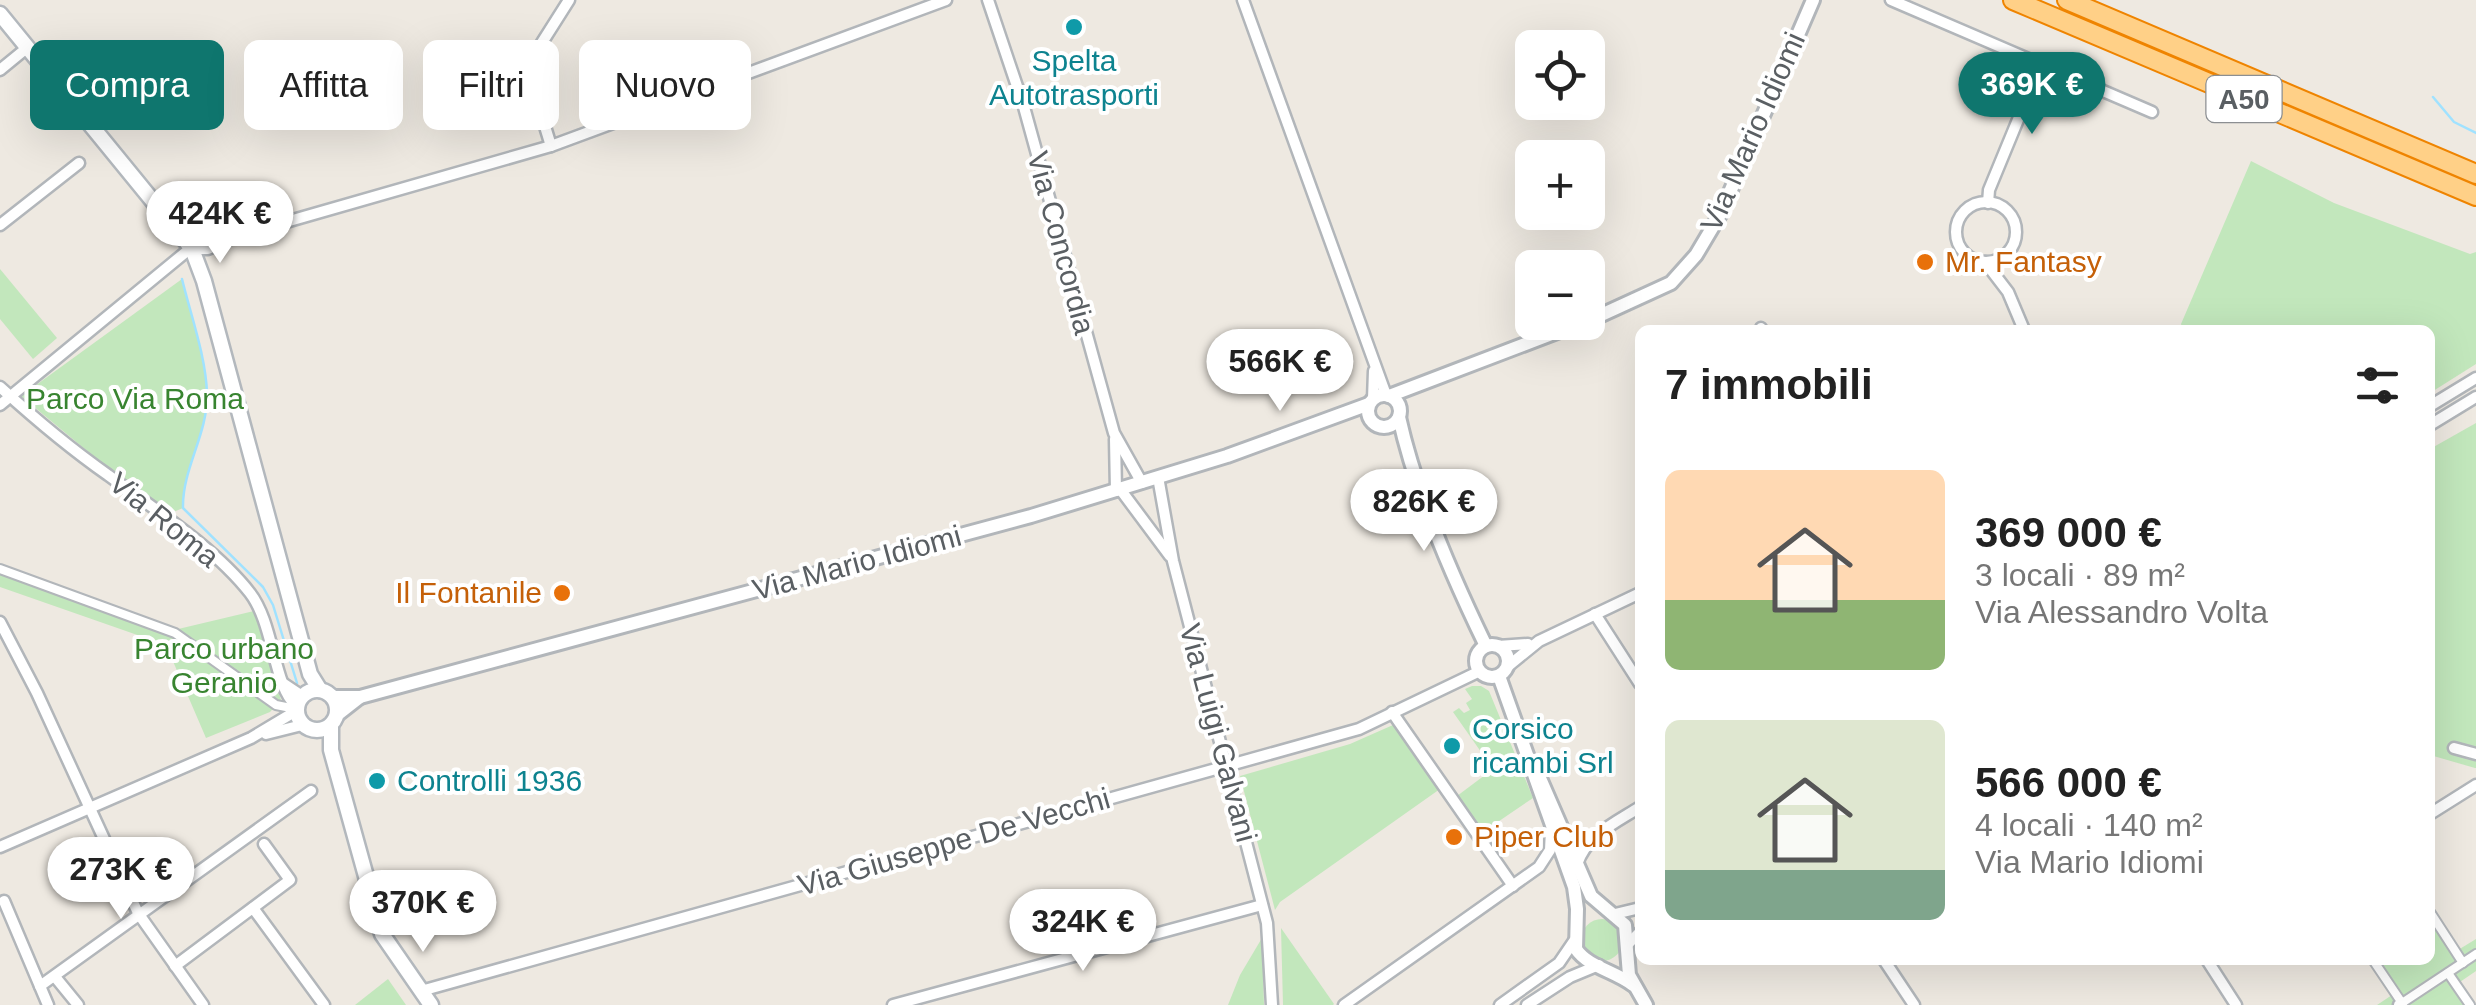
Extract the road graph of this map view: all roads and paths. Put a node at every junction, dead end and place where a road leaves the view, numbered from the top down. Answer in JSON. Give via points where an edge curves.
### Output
{"nodes":[{"id":1,"x":570,"y":0,"type":"edge"},
{"id":2,"x":946,"y":0,"type":"edge"},
{"id":3,"x":988,"y":0,"type":"edge"},
{"id":4,"x":1244,"y":0,"type":"edge"},
{"id":5,"x":1813,"y":0,"type":"edge"},
{"id":6,"x":1892,"y":0,"type":"edge"},
{"id":7,"x":2013,"y":0,"type":"edge"},
{"id":8,"x":2067,"y":0,"type":"edge"},
{"id":9,"x":0,"y":14,"type":"edge"},
{"id":10,"x":28,"y":47,"type":"junction"},
{"id":11,"x":2040,"y":64,"type":"junction"},
{"id":12,"x":0,"y":70,"type":"edge"},
{"id":13,"x":2152,"y":112,"type":"dead end"},
{"id":14,"x":551,"y":146,"type":"junction"},
{"id":15,"x":79,"y":163,"type":"dead end"},
{"id":16,"x":2476,"y":174,"type":"edge"},
{"id":17,"x":2476,"y":196,"type":"edge"},
{"id":18,"x":1988,"y":202,"type":"junction"},
{"id":19,"x":0,"y":225,"type":"edge"},
{"id":20,"x":192,"y":250,"type":"junction"},
{"id":21,"x":2010,"y":250,"type":"junction"},
{"id":22,"x":1985,"y":262,"type":"junction"},
{"id":23,"x":2008,"y":292,"type":"junction"},
{"id":24,"x":1605,"y":313,"type":"edge"},
{"id":25,"x":2022,"y":325,"type":"edge"},
{"id":26,"x":1538,"y":340,"type":"edge"},
{"id":27,"x":2476,"y":378,"type":"edge"},
{"id":28,"x":0,"y":387,"type":"edge"},
{"id":29,"x":1414,"y":387,"type":"junction"},
{"id":30,"x":11,"y":397,"type":"junction"},
{"id":31,"x":2476,"y":397,"type":"edge"},
{"id":32,"x":1377,"y":402,"type":"junction"},
{"id":33,"x":2435,"y":403,"type":"edge"},
{"id":34,"x":0,"y":404,"type":"edge"},
{"id":35,"x":1399,"y":412,"type":"junction"},
{"id":36,"x":2435,"y":422,"type":"edge"},
{"id":37,"x":1384,"y":427,"type":"junction"},
{"id":38,"x":1114,"y":432,"type":"junction"},
{"id":39,"x":1405,"y":444,"type":"junction"},
{"id":40,"x":1158,"y":477,"type":"junction"},
{"id":41,"x":1142,"y":483,"type":"junction"},
{"id":42,"x":1118,"y":490,"type":"junction"},
{"id":43,"x":1173,"y":562,"type":"junction"},
{"id":44,"x":0,"y":569,"type":"edge"},
{"id":45,"x":1635,"y":595,"type":"edge"},
{"id":46,"x":1596,"y":614,"type":"junction"},
{"id":47,"x":0,"y":622,"type":"edge"},
{"id":48,"x":1538,"y":641,"type":"junction"},
{"id":49,"x":1492,"y":646,"type":"junction"},
{"id":50,"x":1503,"y":671,"type":"junction"},
{"id":51,"x":1480,"y":672,"type":"junction"},
{"id":52,"x":1635,"y":676,"type":"edge"},
{"id":53,"x":360,"y":697,"type":"junction"},
{"id":54,"x":307,"y":703,"type":"junction"},
{"id":55,"x":1392,"y":712,"type":"junction"},
{"id":56,"x":328,"y":723,"type":"junction"},
{"id":57,"x":2454,"y":748,"type":"dead end"},
{"id":58,"x":2476,"y":754,"type":"edge"},
{"id":59,"x":1532,"y":764,"type":"junction"},
{"id":60,"x":1228,"y":765,"type":"junction"},
{"id":61,"x":2476,"y":784,"type":"edge"},
{"id":62,"x":311,"y":791,"type":"dead end"},
{"id":63,"x":88,"y":809,"type":"junction"},
{"id":64,"x":1635,"y":811,"type":"edge"},
{"id":65,"x":2435,"y":811,"type":"edge"},
{"id":66,"x":1550,"y":822,"type":"junction"},
{"id":67,"x":1564,"y":830,"type":"junction"},
{"id":68,"x":1595,"y":836,"type":"junction"},
{"id":69,"x":264,"y":844,"type":"dead end"},
{"id":70,"x":0,"y":846,"type":"edge"},
{"id":71,"x":1539,"y":867,"type":"junction"},
{"id":72,"x":1572,"y":867,"type":"junction"},
{"id":73,"x":1512,"y":886,"type":"junction"},
{"id":74,"x":4,"y":901,"type":"dead end"},
{"id":75,"x":1262,"y":905,"type":"junction"},
{"id":76,"x":253,"y":908,"type":"junction"},
{"id":77,"x":1635,"y":909,"type":"edge"},
{"id":78,"x":138,"y":913,"type":"junction"},
{"id":79,"x":1611,"y":913,"type":"junction"},
{"id":80,"x":2435,"y":920,"type":"edge"},
{"id":81,"x":1577,"y":926,"type":"junction"},
{"id":82,"x":1635,"y":937,"type":"edge"},
{"id":83,"x":1574,"y":941,"type":"junction"},
{"id":84,"x":1628,"y":944,"type":"junction"},
{"id":85,"x":2476,"y":954,"type":"edge"},
{"id":86,"x":2464,"y":963,"type":"junction"},
{"id":87,"x":1887,"y":965,"type":"edge"},
{"id":88,"x":2211,"y":965,"type":"edge"},
{"id":89,"x":2377,"y":965,"type":"edge"},
{"id":90,"x":176,"y":966,"type":"junction"},
{"id":91,"x":1599,"y":966,"type":"junction"},
{"id":92,"x":2448,"y":973,"type":"junction"},
{"id":93,"x":56,"y":978,"type":"junction"},
{"id":94,"x":1633,"y":985,"type":"junction"},
{"id":95,"x":40,"y":986,"type":"junction"},
{"id":96,"x":422,"y":991,"type":"junction"},
{"id":97,"x":2401,"y":1004,"type":"edge"},
{"id":98,"x":48,"y":1005,"type":"edge"},
{"id":99,"x":78,"y":1005,"type":"edge"},
{"id":100,"x":203,"y":1005,"type":"edge"},
{"id":101,"x":324,"y":1005,"type":"edge"},
{"id":102,"x":431,"y":1005,"type":"edge"},
{"id":103,"x":893,"y":1005,"type":"edge"},
{"id":104,"x":1272,"y":1005,"type":"edge"},
{"id":105,"x":1344,"y":1005,"type":"edge"},
{"id":106,"x":1500,"y":1005,"type":"edge"},
{"id":107,"x":1527,"y":1005,"type":"edge"},
{"id":108,"x":1646,"y":1005,"type":"edge"},
{"id":109,"x":1914,"y":1005,"type":"edge"},
{"id":110,"x":2236,"y":1005,"type":"edge"},
{"id":111,"x":2470,"y":1005,"type":"edge"}],
"edges":[{"from":1,"to":14,"type":"street","via":[[531,60]]},
{"from":2,"to":14,"type":"street"},
{"from":3,"to":38,"type":"street","name":"Via Concordia"},
{"from":4,"to":32,"type":"street","via":[[1374,366]]},
{"from":5,"to":24,"type":"street","name":"Via Mario Idiomi","via":[[1721,213],[1696,255],[1671,283]]},
{"from":6,"to":11,"type":"street"},
{"from":7,"to":17,"type":"highway","number":"A50"},
{"from":8,"to":16,"type":"highway","number":"A50"},
{"from":9,"to":10,"type":"main road"},
{"from":10,"to":12,"type":"street"},
{"from":10,"to":20,"type":"main road"},
{"from":11,"to":13,"type":"street"},
{"from":11,"to":18,"type":"street"},
{"from":14,"to":20,"type":"street","via":[[237,236],[207,238]]},
{"from":15,"to":19,"type":"street"},
{"from":18,"to":21,"type":"street","via":[[2014,224]]},
{"from":18,"to":22,"type":"street","via":[[1962,214],[1956,234],[1965,253]]},
{"from":20,"to":30,"type":"street"},
{"from":20,"to":54,"type":"main road","via":[[310,674]]},
{"from":21,"to":22,"type":"street"},
{"from":21,"to":23,"type":"street","via":[[2004,265]]},
{"from":22,"to":23,"type":"street"},
{"from":23,"to":25,"type":"street"},
{"from":26,"to":29,"type":"street","name":"Via Mario Idiomi"},
{"from":27,"to":33,"type":"street"},
{"from":28,"to":30,"type":"street","name":"Via Roma"},
{"from":29,"to":32,"type":"street","name":"Via Mario Idiomi"},
{"from":29,"to":35,"type":"street"},
{"from":30,"to":34,"type":"street"},
{"from":30,"to":54,"type":"street","name":"Via Roma","via":[[173,520],[249,591],[284,684]]},
{"from":31,"to":36,"type":"street"},
{"from":32,"to":35,"type":"street"},
{"from":32,"to":37,"type":"street"},
{"from":32,"to":40,"type":"street","name":"Via Mario Idiomi"},
{"from":35,"to":37,"type":"street"},
{"from":35,"to":39,"type":"street"},
{"from":37,"to":39,"type":"street"},
{"from":38,"to":41,"type":"street","name":"Via Concordia"},
{"from":38,"to":42,"type":"street"},
{"from":39,"to":49,"type":"street"},
{"from":40,"to":41,"type":"street","name":"Via Mario Idiomi"},
{"from":40,"to":43,"type":"street","name":"Via Luigi Galvani"},
{"from":41,"to":42,"type":"street","name":"Via Mario Idiomi"},
{"from":42,"to":43,"type":"street","name":"Via Luigi Galvani"},
{"from":42,"to":53,"type":"street","name":"Via Mario Idiomi"},
{"from":43,"to":60,"type":"street","name":"Via Luigi Galvani"},
{"from":44,"to":54,"type":"street","via":[[176,633],[276,705]]},
{"from":45,"to":46,"type":"street"},
{"from":46,"to":48,"type":"street"},
{"from":46,"to":52,"type":"street"},
{"from":47,"to":63,"type":"street"},
{"from":48,"to":49,"type":"street"},
{"from":48,"to":50,"type":"street"},
{"from":49,"to":50,"type":"street","via":[[1507,656]]},
{"from":49,"to":51,"type":"street","via":[[1476,661]]},
{"from":50,"to":51,"type":"street"},
{"from":50,"to":59,"type":"street"},
{"from":51,"to":55,"type":"street","name":"Via Giuseppe De Vecchi"},
{"from":53,"to":54,"type":"street","name":"Via Mario Idiomi"},
{"from":53,"to":56,"type":"street","name":"Via Mario Idiomi"},
{"from":54,"to":56,"type":"main road"},
{"from":54,"to":56,"type":"main road"},
{"from":54,"to":63,"type":"street","via":[[251,738]]},
{"from":55,"to":60,"type":"street","name":"Via Giuseppe De Vecchi","via":[[1360,729]]},
{"from":55,"to":73,"type":"street"},
{"from":56,"to":96,"type":"main road","via":[[382,934]]},
{"from":57,"to":58,"type":"street"},
{"from":59,"to":66,"type":"street"},
{"from":59,"to":67,"type":"street"},
{"from":60,"to":75,"type":"street","name":"Via Luigi Galvani"},
{"from":60,"to":96,"type":"street","name":"Via Giuseppe De Vecchi"},
{"from":61,"to":65,"type":"street"},
{"from":62,"to":78,"type":"street"},
{"from":63,"to":70,"type":"street"},
{"from":63,"to":78,"type":"street"},
{"from":64,"to":68,"type":"street"},
{"from":66,"to":71,"type":"street","via":[[1550,850]]},
{"from":66,"to":72,"type":"street"},
{"from":67,"to":68,"type":"street"},
{"from":67,"to":72,"type":"street"},
{"from":68,"to":72,"type":"street"},
{"from":69,"to":76,"type":"street","via":[[290,880]]},
{"from":71,"to":72,"type":"street"},
{"from":71,"to":73,"type":"street"},
{"from":72,"to":79,"type":"street"},
{"from":72,"to":81,"type":"street"},
{"from":73,"to":105,"type":"street"},
{"from":74,"to":95,"type":"street"},
{"from":75,"to":103,"type":"street"},
{"from":75,"to":104,"type":"street","name":"Via Luigi Galvani"},
{"from":76,"to":90,"type":"street"},
{"from":76,"to":101,"type":"street"},
{"from":77,"to":79,"type":"street"},
{"from":78,"to":90,"type":"street"},
{"from":78,"to":93,"type":"street"},
{"from":79,"to":81,"type":"street","via":[[1588,914]]},
{"from":79,"to":84,"type":"street","via":[[1625,925]]},
{"from":80,"to":86,"type":"street"},
{"from":81,"to":83,"type":"street"},
{"from":82,"to":84,"type":"street"},
{"from":83,"to":91,"type":"street","via":[[1584,960]]},
{"from":83,"to":106,"type":"street","via":[[1559,962]]},
{"from":84,"to":91,"type":"street","via":[[1616,962]]},
{"from":84,"to":94,"type":"street"},
{"from":85,"to":86,"type":"street"},
{"from":86,"to":92,"type":"street"},
{"from":87,"to":109,"type":"street"},
{"from":88,"to":110,"type":"street"},
{"from":89,"to":97,"type":"street"},
{"from":90,"to":100,"type":"street"},
{"from":91,"to":94,"type":"street"},
{"from":91,"to":107,"type":"street","via":[[1570,976]]},
{"from":92,"to":97,"type":"street"},
{"from":92,"to":111,"type":"street"},
{"from":93,"to":95,"type":"street"},
{"from":93,"to":99,"type":"street"},
{"from":94,"to":108,"type":"street"},
{"from":95,"to":98,"type":"street"},
{"from":96,"to":102,"type":"main road"}]}
